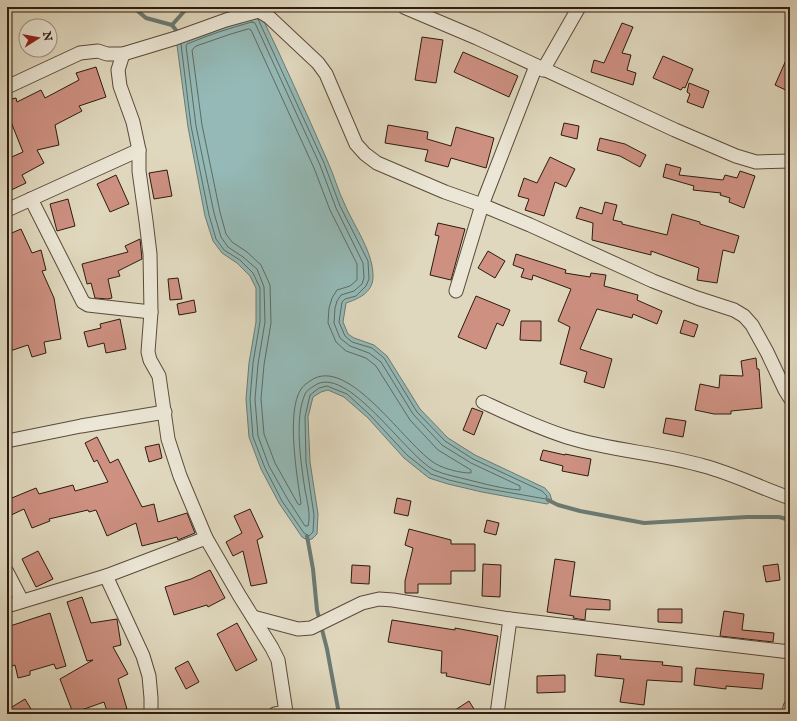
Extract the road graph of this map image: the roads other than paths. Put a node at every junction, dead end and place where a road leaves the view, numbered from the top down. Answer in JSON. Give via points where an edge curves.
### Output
{"nodes":[{"id":1,"x":404,"y":7,"type":"edge"},
{"id":2,"x":579,"y":7,"type":"edge"},
{"id":3,"x":259,"y":9,"type":"edge"},
{"id":4,"x":123,"y":54,"type":"junction"},
{"id":5,"x":540,"y":68,"type":"junction"},
{"id":6,"x":7,"y":87,"type":"edge"},
{"id":7,"x":139,"y":150,"type":"junction"},
{"id":8,"x":790,"y":161,"type":"edge"},
{"id":9,"x":31,"y":199,"type":"junction"},
{"id":10,"x":482,"y":205,"type":"junction"},
{"id":11,"x":7,"y":210,"type":"edge"},
{"id":12,"x":456,"y":291,"type":"dead end"},
{"id":13,"x":150,"y":312,"type":"junction"},
{"id":14,"x":790,"y":398,"type":"edge"},
{"id":15,"x":483,"y":402,"type":"dead end"},
{"id":16,"x":164,"y":412,"type":"junction"},
{"id":17,"x":7,"y":440,"type":"edge"},
{"id":18,"x":790,"y":498,"type":"edge"},
{"id":19,"x":206,"y":538,"type":"junction"},
{"id":20,"x":7,"y":572,"type":"edge"},
{"id":21,"x":106,"y":576,"type":"junction"},
{"id":22,"x":22,"y":601,"type":"junction"},
{"id":23,"x":7,"y":606,"type":"edge"},
{"id":24,"x":253,"y":617,"type":"junction"},
{"id":25,"x":510,"y":619,"type":"junction"},
{"id":26,"x":790,"y":652,"type":"edge"},
{"id":27,"x":790,"y":707,"type":"edge"},
{"id":28,"x":282,"y":713,"type":"edge"},
{"id":29,"x":150,"y":714,"type":"edge"},
{"id":30,"x":497,"y":714,"type":"edge"},
{"id":31,"x":789,"y":714,"type":"edge"}],
"edges":[{"from":1,"to":5,"type":"street"},
{"from":2,"to":5,"type":"street"},
{"from":3,"to":4,"type":"street"},
{"from":3,"to":10,"type":"street","via":[[318,63],[326,74],[356,144],[365,154],[377,163]]},
{"from":4,"to":6,"type":"street","via":[[98,51],[80,53]]},
{"from":4,"to":7,"type":"street","via":[[118,70],[120,86],[133,122]]},
{"from":5,"to":8,"type":"street","via":[[736,156],[756,162]]},
{"from":5,"to":10,"type":"street"},
{"from":7,"to":9,"type":"street"},
{"from":7,"to":13,"type":"street","via":[[139,171],[150,254]]},
{"from":9,"to":11,"type":"street"},
{"from":9,"to":13,"type":"street","via":[[83,302],[88,305]]},
{"from":10,"to":12,"type":"street"},
{"from":10,"to":14,"type":"street","via":[[653,281],[734,310],[744,316],[752,325]]},
{"from":13,"to":16,"type":"street","via":[[148,352],[159,376]]},
{"from":15,"to":18,"type":"street","via":[[568,438],[703,466],[731,474]]},
{"from":16,"to":17,"type":"street"},
{"from":16,"to":19,"type":"street","via":[[168,439],[180,476]]},
{"from":19,"to":21,"type":"street"},
{"from":19,"to":24,"type":"street"},
{"from":20,"to":22,"type":"street"},
{"from":21,"to":22,"type":"street"},
{"from":21,"to":29,"type":"street","via":[[143,656],[149,676]]},
{"from":22,"to":23,"type":"street"},
{"from":24,"to":25,"type":"street","via":[[298,629],[311,628],[362,603],[379,599]]},
{"from":24,"to":28,"type":"street","via":[[278,660]]},
{"from":25,"to":26,"type":"street"},
{"from":25,"to":30,"type":"street"},
{"from":27,"to":31,"type":"street"}]}
